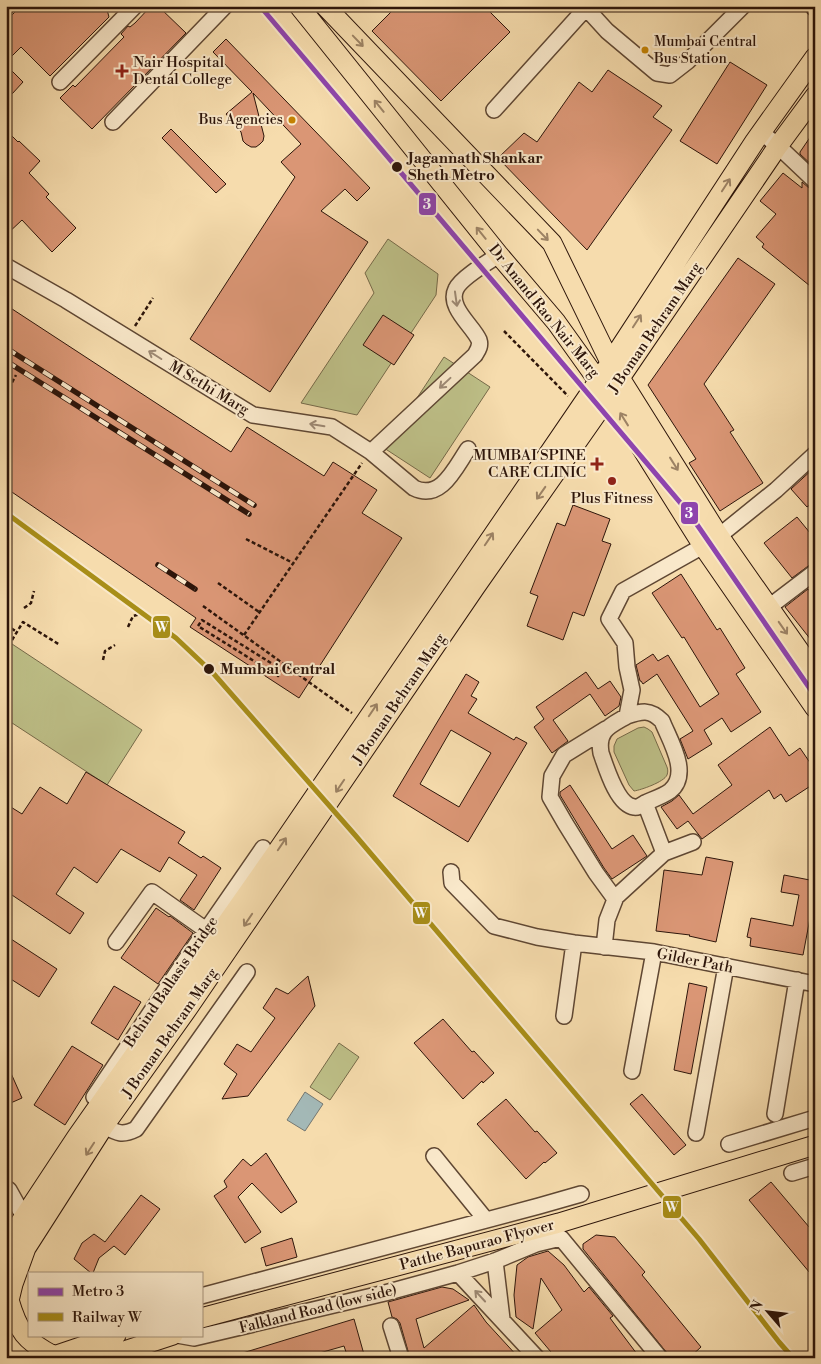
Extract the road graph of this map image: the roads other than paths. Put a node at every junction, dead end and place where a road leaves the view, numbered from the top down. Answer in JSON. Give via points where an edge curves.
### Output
{"nodes":[{"id":1,"x":136,"y":6,"type":"edge"},
{"id":2,"x":225,"y":6,"type":"edge"},
{"id":3,"x":299,"y":6,"type":"edge"},
{"id":4,"x":325,"y":6,"type":"edge"},
{"id":5,"x":743,"y":6,"type":"edge"},
{"id":6,"x":812,"y":6,"type":"edge"},
{"id":7,"x":587,"y":7,"type":"edge"},
{"id":8,"x":815,"y":9,"type":"edge"},
{"id":9,"x":815,"y":57,"type":"edge"},
{"id":10,"x":60,"y":82,"type":"dead end"},
{"id":11,"x":815,"y":96,"type":"edge"},
{"id":12,"x":494,"y":110,"type":"dead end"},
{"id":13,"x":114,"y":122,"type":"dead end"},
{"id":14,"x":761,"y":132,"type":"junction"},
{"id":15,"x":778,"y":146,"type":"junction"},
{"id":16,"x":815,"y":181,"type":"edge"},
{"id":17,"x":499,"y":255,"type":"junction"},
{"id":18,"x":6,"y":266,"type":"edge"},
{"id":19,"x":610,"y":362,"type":"junction"},
{"id":20,"x":620,"y":378,"type":"junction"},
{"id":21,"x":604,"y":388,"type":"junction"},
{"id":22,"x":468,"y":449,"type":"dead end"},
{"id":23,"x":371,"y":452,"type":"junction"},
{"id":24,"x":815,"y":454,"type":"edge"},
{"id":25,"x":719,"y":536,"type":"junction"},
{"id":26,"x":703,"y":546,"type":"junction"},
{"id":27,"x":815,"y":572,"type":"edge"},
{"id":28,"x":769,"y":607,"type":"junction"},
{"id":29,"x":815,"y":673,"type":"edge"},
{"id":30,"x":815,"y":708,"type":"edge"},
{"id":31,"x":627,"y":716,"type":"junction"},
{"id":32,"x":606,"y":728,"type":"junction"},
{"id":33,"x":645,"y":803,"type":"junction"},
{"id":34,"x":693,"y":842,"type":"dead end"},
{"id":35,"x":264,"y":848,"type":"dead end"},
{"id":36,"x":664,"y":853,"type":"junction"},
{"id":37,"x":451,"y":872,"type":"dead end"},
{"id":38,"x":615,"y":899,"type":"junction"},
{"id":39,"x":206,"y":930,"type":"junction"},
{"id":40,"x":116,"y":942,"type":"dead end"},
{"id":41,"x":574,"y":944,"type":"junction"},
{"id":42,"x":604,"y":947,"type":"junction"},
{"id":43,"x":654,"y":952,"type":"junction"},
{"id":44,"x":726,"y":966,"type":"junction"},
{"id":45,"x":247,"y":972,"type":"dead end"},
{"id":46,"x":797,"y":980,"type":"junction"},
{"id":47,"x":815,"y":984,"type":"edge"},
{"id":48,"x":564,"y":1016,"type":"dead end"},
{"id":49,"x":632,"y":1072,"type":"dead end"},
{"id":50,"x":775,"y":1114,"type":"dead end"},
{"id":51,"x":815,"y":1118,"type":"edge"},
{"id":52,"x":97,"y":1123,"type":"junction"},
{"id":53,"x":696,"y":1133,"type":"dead end"},
{"id":54,"x":729,"y":1144,"type":"dead end"},
{"id":55,"x":815,"y":1145,"type":"edge"},
{"id":56,"x":434,"y":1156,"type":"dead end"},
{"id":57,"x":815,"y":1166,"type":"edge"},
{"id":58,"x":792,"y":1173,"type":"dead end"},
{"id":59,"x":6,"y":1188,"type":"edge"},
{"id":60,"x":581,"y":1194,"type":"dead end"},
{"id":61,"x":486,"y":1220,"type":"junction"},
{"id":62,"x":30,"y":1224,"type":"junction"},
{"id":63,"x":8,"y":1237,"type":"edge"},
{"id":64,"x":26,"y":1248,"type":"junction"},
{"id":65,"x":495,"y":1261,"type":"junction"},
{"id":66,"x":458,"y":1273,"type":"junction"},
{"id":67,"x":10,"y":1280,"type":"edge"},
{"id":68,"x":202,"y":1296,"type":"edge"},
{"id":69,"x":8,"y":1306,"type":"edge"},
{"id":70,"x":202,"y":1318,"type":"edge"},
{"id":71,"x":502,"y":1319,"type":"junction"},
{"id":72,"x":391,"y":1326,"type":"dead end"},
{"id":73,"x":113,"y":1336,"type":"edge"},
{"id":74,"x":169,"y":1336,"type":"edge"},
{"id":75,"x":183,"y":1336,"type":"edge"},
{"id":76,"x":51,"y":1357,"type":"edge"},
{"id":77,"x":103,"y":1358,"type":"edge"},
{"id":78,"x":401,"y":1358,"type":"edge"},
{"id":79,"x":537,"y":1358,"type":"edge"},
{"id":80,"x":660,"y":1358,"type":"edge"}],
"edges":[{"from":1,"to":10,"type":"street"},
{"from":2,"to":13,"type":"street"},
{"from":17,"to":3,"type":"main road","name":"Dr Anand Rao Nair Marg","one_way":true},
{"from":4,"to":19,"type":"main road","name":"Dr Anand Rao Nair Marg","one_way":true,"via":[[552,243]]},
{"from":5,"to":7,"type":"street","via":[[688,61],[670,74],[657,73],[607,31]]},
{"from":6,"to":8,"type":"street"},
{"from":7,"to":12,"type":"street"},
{"from":9,"to":14,"type":"main road","name":"J Boman Behram Marg"},
{"from":11,"to":15,"type":"main road","name":"J Boman Behram Marg"},
{"from":14,"to":15,"type":"street"},
{"from":19,"to":14,"type":"main road","name":"J Boman Behram Marg","one_way":true},
{"from":15,"to":16,"type":"street"},
{"from":15,"to":20,"type":"main road","name":"J Boman Behram Marg"},
{"from":17,"to":21,"type":"main road","name":"Dr Anand Rao Nair Marg","via":[[556,322]]},
{"from":17,"to":23,"type":"street","one_way":true,"via":[[462,281],[455,290],[454,299],[459,312],[479,341],[475,355]]},
{"from":23,"to":18,"type":"street","name":"M Sethi Marg","one_way":true,"via":[[332,427],[253,415]]},
{"from":19,"to":20,"type":"main road","name":"Dr Anand Rao Nair Marg"},
{"from":19,"to":21,"type":"main road","name":"J Boman Behram Marg"},
{"from":20,"to":21,"type":"main road","name":"J Boman Behram Marg"},
{"from":20,"to":25,"type":"main road","name":"Dr Anand Rao Nair Marg","one_way":true},
{"from":26,"to":21,"type":"main road","name":"Dr Anand Rao Nair Marg","one_way":true},
{"from":21,"to":52,"type":"main road","name":"J Boman Behram Marg"},
{"from":22,"to":23,"type":"street","name":"M Sethi Marg","via":[[443,484],[428,492],[414,488]]},
{"from":24,"to":25,"type":"street"},
{"from":25,"to":28,"type":"main road","name":"Dr Anand Rao Nair Marg"},
{"from":26,"to":30,"type":"main road","name":"Dr Anand Rao Nair Marg"},
{"from":26,"to":31,"type":"street","via":[[623,591],[609,618],[625,643],[632,690]]},
{"from":27,"to":28,"type":"street"},
{"from":28,"to":29,"type":"main road","name":"Dr Anand Rao Nair Marg","one_way":true},
{"from":31,"to":32,"type":"street"},
{"from":31,"to":33,"type":"street","via":[[646,712],[658,717],[680,764],[680,778],[676,785]]},
{"from":32,"to":33,"type":"street","via":[[602,735],[601,753],[617,792],[633,808]]},
{"from":32,"to":38,"type":"street","via":[[564,755],[552,776],[550,797]]},
{"from":33,"to":36,"type":"street"},
{"from":34,"to":36,"type":"street"},
{"from":35,"to":39,"type":"street","name":"Behind Ballasis Bridge"},
{"from":36,"to":38,"type":"street"},
{"from":37,"to":41,"type":"street","name":"Gilder Path","via":[[452,883],[494,926]]},
{"from":38,"to":42,"type":"street","via":[[607,920]]},
{"from":39,"to":40,"type":"street","via":[[152,892]]},
{"from":39,"to":52,"type":"street","name":"Behind Ballasis Bridge","via":[[92,1100]]},
{"from":41,"to":42,"type":"street","name":"Gilder Path"},
{"from":41,"to":48,"type":"street"},
{"from":42,"to":43,"type":"street","name":"Gilder Path"},
{"from":43,"to":44,"type":"street","name":"Gilder Path"},
{"from":43,"to":49,"type":"street"},
{"from":44,"to":46,"type":"street","name":"Gilder Path"},
{"from":44,"to":53,"type":"street"},
{"from":45,"to":52,"type":"street","via":[[136,1129],[125,1134]]},
{"from":46,"to":47,"type":"street","name":"Gilder Path"},
{"from":46,"to":50,"type":"street"},
{"from":51,"to":54,"type":"street"},
{"from":52,"to":62,"type":"main road","name":"J Boman Behram Marg"},
{"from":55,"to":70,"type":"main road","name":"Patthe Bapurao Flyover","via":[[571,1219]]},
{"from":56,"to":61,"type":"street"},
{"from":57,"to":58,"type":"street"},
{"from":59,"to":62,"type":"street"},
{"from":60,"to":61,"type":"street"},
{"from":61,"to":68,"type":"street"},
{"from":62,"to":63,"type":"main road","name":"J Boman Behram Marg"},
{"from":62,"to":64,"type":"main road","name":"J Boman Behram Marg"},
{"from":63,"to":64,"type":"street"},
{"from":64,"to":67,"type":"main road","name":"J Boman Behram Marg"},
{"from":65,"to":66,"type":"street","name":"Falkland Road (low side)"},
{"from":65,"to":71,"type":"street"},
{"from":65,"to":80,"type":"street","name":"Falkland Road (low side)","via":[[536,1244],[561,1238]]},
{"from":71,"to":66,"type":"street","one_way":true},
{"from":66,"to":75,"type":"street","name":"Falkland Road (low side)","via":[[194,1338]]},
{"from":67,"to":69,"type":"main road","name":"J Boman Behram Marg"},
{"from":69,"to":76,"type":"main road","via":[[23,1334]]},
{"from":71,"to":79,"type":"street"},
{"from":72,"to":78,"type":"street"},
{"from":73,"to":76,"type":"main road"},
{"from":74,"to":77,"type":"main road"}]}
